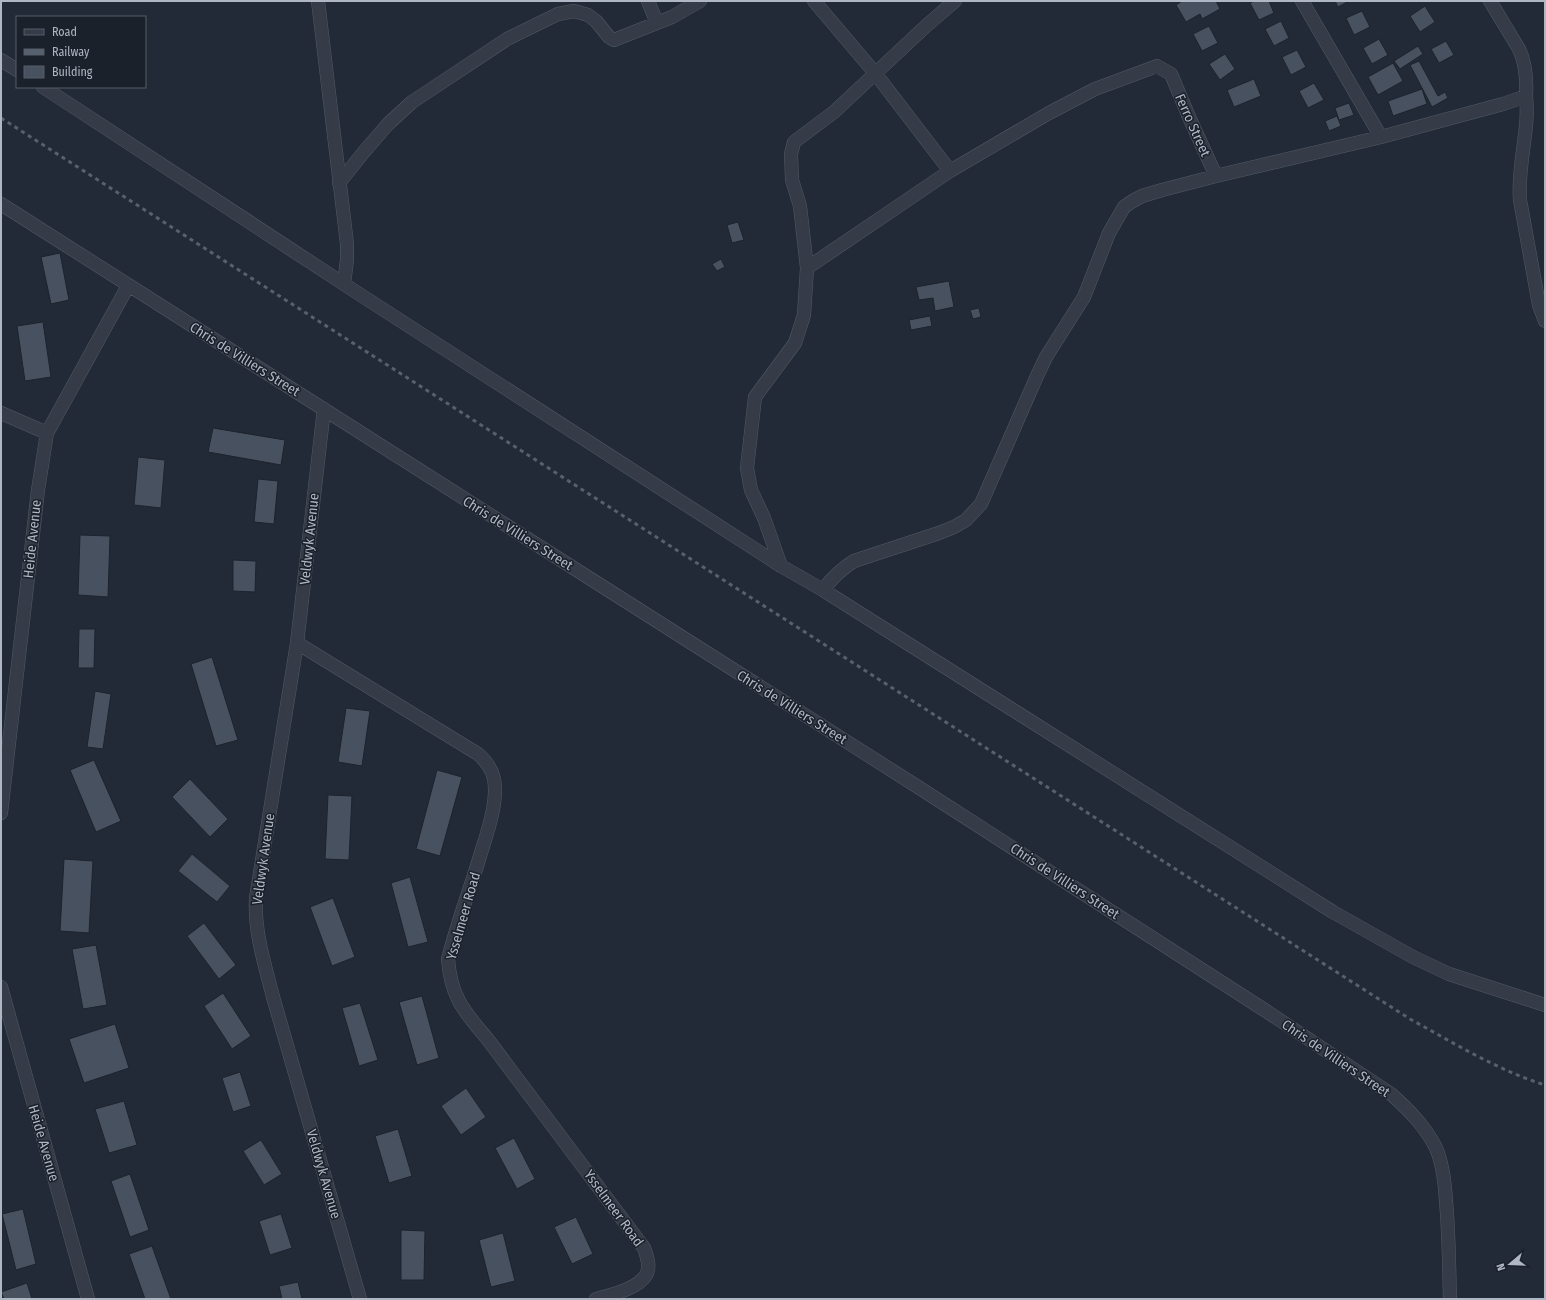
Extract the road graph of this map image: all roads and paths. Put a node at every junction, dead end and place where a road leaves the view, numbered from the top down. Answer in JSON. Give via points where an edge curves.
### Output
{"nodes":[{"id":1,"x":318,"y":1,"type":"edge"},
{"id":2,"x":648,"y":1,"type":"edge"},
{"id":3,"x":700,"y":1,"type":"edge"},
{"id":4,"x":814,"y":1,"type":"edge"},
{"id":5,"x":955,"y":1,"type":"edge"},
{"id":6,"x":1302,"y":1,"type":"edge"},
{"id":7,"x":1490,"y":1,"type":"edge"},
{"id":8,"x":657,"y":23,"type":"junction"},
{"id":9,"x":1,"y":60,"type":"edge"},
{"id":10,"x":16,"y":69,"type":"edge"},
{"id":11,"x":875,"y":73,"type":"junction"},
{"id":12,"x":45,"y":88,"type":"edge"},
{"id":13,"x":1526,"y":96,"type":"junction"},
{"id":14,"x":1381,"y":137,"type":"junction"},
{"id":15,"x":950,"y":171,"type":"junction"},
{"id":16,"x":1216,"y":176,"type":"junction"},
{"id":17,"x":339,"y":183,"type":"junction"},
{"id":18,"x":1,"y":204,"type":"edge"},
{"id":19,"x":807,"y":268,"type":"junction"},
{"id":20,"x":344,"y":284,"type":"junction"},
{"id":21,"x":128,"y":286,"type":"junction"},
{"id":22,"x":1545,"y":321,"type":"edge"},
{"id":23,"x":324,"y":409,"type":"junction"},
{"id":24,"x":1,"y":413,"type":"edge"},
{"id":25,"x":47,"y":434,"type":"junction"},
{"id":26,"x":781,"y":566,"type":"junction"},
{"id":27,"x":823,"y":590,"type":"junction"},
{"id":28,"x":297,"y":643,"type":"junction"},
{"id":29,"x":1,"y":813,"type":"edge"},
{"id":30,"x":1,"y":987,"type":"edge"},
{"id":31,"x":1545,"y":1005,"type":"edge"},
{"id":32,"x":88,"y":1299,"type":"edge"},
{"id":33,"x":360,"y":1299,"type":"edge"},
{"id":34,"x":596,"y":1299,"type":"edge"},
{"id":35,"x":1450,"y":1299,"type":"edge"}],
"edges":[{"from":1,"to":17,"type":"street"},
{"from":2,"to":8,"type":"street"},
{"from":3,"to":8,"type":"street"},
{"from":4,"to":11,"type":"street"},
{"from":5,"to":11,"type":"street"},
{"from":6,"to":14,"type":"street"},
{"from":7,"to":13,"type":"street","via":[[1522,57],[1526,75]]},
{"from":8,"to":17,"type":"street","via":[[614,40],[593,18],[579,11],[564,12],[547,18],[507,39],[412,102],[388,124]]},
{"from":9,"to":10,"type":"street"},
{"from":11,"to":15,"type":"street"},
{"from":11,"to":19,"type":"street","via":[[834,112],[794,142],[791,154],[792,180],[800,206]]},
{"from":12,"to":20,"type":"street"},
{"from":13,"to":14,"type":"street"},
{"from":13,"to":22,"type":"street","via":[[1520,200],[1539,305]]},
{"from":14,"to":16,"type":"street"},
{"from":15,"to":16,"type":"street","name":"Ferro Street","via":[[1095,89],[1157,66],[1171,74]]},
{"from":15,"to":19,"type":"street"},
{"from":16,"to":27,"type":"street","via":[[1142,196],[1124,207],[1106,240],[1084,297],[1046,357],[976,512],[966,520],[939,533],[854,561],[834,575]]},
{"from":17,"to":20,"type":"street","via":[[347,244]]},
{"from":18,"to":21,"type":"street","name":"Chris de Villiers Street"},
{"from":19,"to":26,"type":"street","via":[[804,315],[795,343],[756,397],[746,468],[751,490]]},
{"from":20,"to":26,"type":"street"},
{"from":21,"to":23,"type":"street","name":"Chris de Villiers Street"},
{"from":21,"to":25,"type":"street","name":"Heide Avenue"},
{"from":23,"to":28,"type":"street","name":"Veldwyk Avenue"},
{"from":23,"to":35,"type":"street","name":"Chris de Villiers Street","via":[[1190,962],[1391,1094],[1419,1122],[1436,1149],[1445,1185]]},
{"from":24,"to":25,"type":"street"},
{"from":25,"to":29,"type":"street","name":"Heide Avenue","via":[[38,490]]},
{"from":26,"to":27,"type":"street"},
{"from":27,"to":31,"type":"street","via":[[1333,912],[1449,974]]},
{"from":28,"to":33,"type":"street","name":"Veldwyk Avenue","via":[[256,898],[256,912],[273,997]]},
{"from":28,"to":34,"type":"street","name":"Ysselmeer Road","via":[[478,754],[490,769],[495,791],[493,806],[448,959],[449,975],[453,992],[462,1008],[640,1240],[647,1256],[647,1275],[635,1285]]},
{"from":30,"to":32,"type":"street","name":"Heide Avenue"}]}
